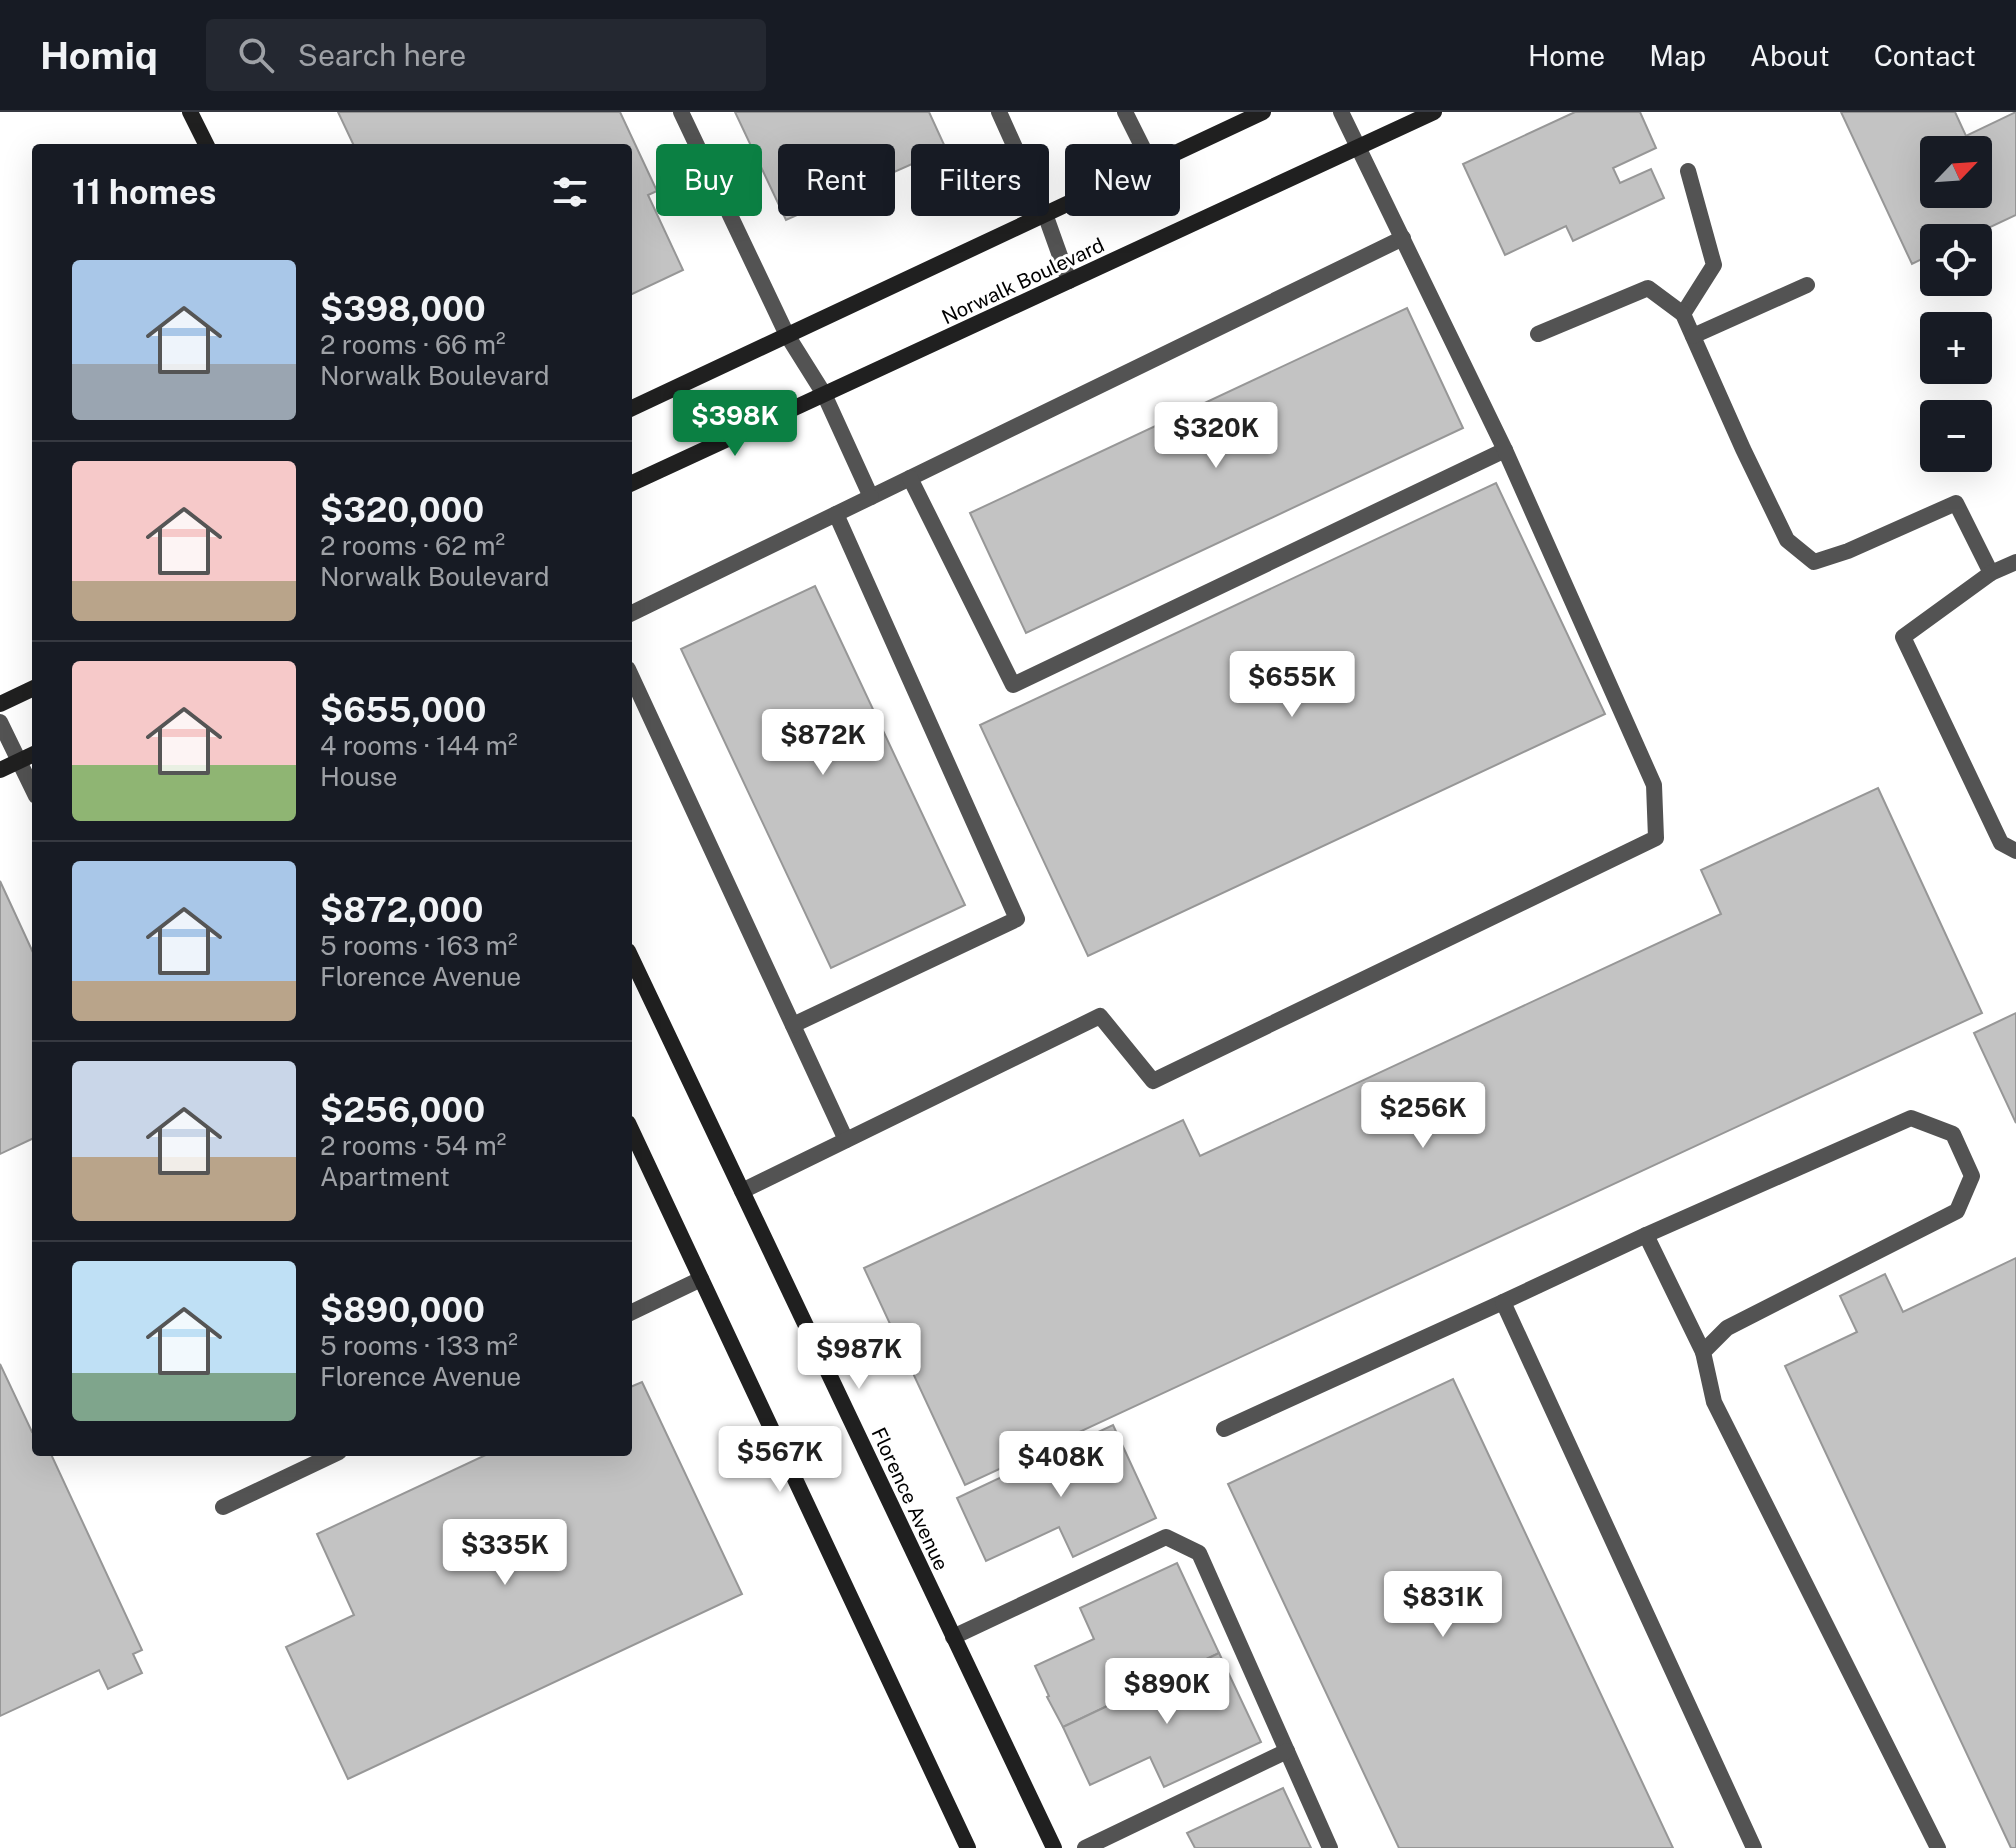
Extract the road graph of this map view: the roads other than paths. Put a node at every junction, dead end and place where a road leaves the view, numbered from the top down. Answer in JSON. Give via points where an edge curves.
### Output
{"nodes":[{"id":1,"x":190,"y":112,"type":"edge"},
{"id":2,"x":681,"y":112,"type":"edge"},
{"id":3,"x":999,"y":112,"type":"edge"},
{"id":4,"x":1125,"y":112,"type":"edge"},
{"id":5,"x":1263,"y":112,"type":"edge"},
{"id":6,"x":1341,"y":112,"type":"edge"},
{"id":7,"x":1434,"y":112,"type":"edge"},
{"id":8,"x":206,"y":144,"type":"edge"},
{"id":9,"x":1013,"y":144,"type":"edge"},
{"id":10,"x":1141,"y":144,"type":"edge"},
{"id":11,"x":1357,"y":148,"type":"junction"},
{"id":12,"x":1180,"y":151,"type":"edge"},
{"id":13,"x":1688,"y":171,"type":"dead end"},
{"id":14,"x":1041,"y":216,"type":"edge"},
{"id":15,"x":1046,"y":216,"type":"edge"},
{"id":16,"x":1403,"y":238,"type":"junction"},
{"id":17,"x":1069,"y":281,"type":"junction"},
{"id":18,"x":1807,"y":285,"type":"dead end"},
{"id":19,"x":1683,"y":314,"type":"junction"},
{"id":20,"x":1538,"y":334,"type":"dead end"},
{"id":21,"x":787,"y":335,"type":"junction"},
{"id":22,"x":1693,"y":336,"type":"junction"},
{"id":23,"x":824,"y":394,"type":"junction"},
{"id":24,"x":632,"y":408,"type":"edge"},
{"id":25,"x":1505,"y":450,"type":"junction"},
{"id":26,"x":910,"y":478,"type":"junction"},
{"id":27,"x":632,"y":483,"type":"edge"},
{"id":28,"x":871,"y":497,"type":"junction"},
{"id":29,"x":836,"y":514,"type":"junction"},
{"id":30,"x":2016,"y":562,"type":"edge"},
{"id":31,"x":1991,"y":573,"type":"junction"},
{"id":32,"x":632,"y":613,"type":"edge"},
{"id":33,"x":632,"y":678,"type":"edge"},
{"id":34,"x":32,"y":689,"type":"edge"},
{"id":35,"x":0,"y":704,"type":"edge"},
{"id":36,"x":0,"y":722,"type":"edge"},
{"id":37,"x":32,"y":755,"type":"edge"},
{"id":38,"x":19,"y":761,"type":"junction"},
{"id":39,"x":0,"y":770,"type":"edge"},
{"id":40,"x":32,"y":788,"type":"edge"},
{"id":41,"x":2016,"y":851,"type":"edge"},
{"id":42,"x":632,"y":959,"type":"edge"},
{"id":43,"x":793,"y":1025,"type":"junction"},
{"id":44,"x":632,"y":1132,"type":"edge"},
{"id":45,"x":846,"y":1140,"type":"junction"},
{"id":46,"x":742,"y":1191,"type":"junction"},
{"id":47,"x":1646,"y":1235,"type":"junction"},
{"id":48,"x":701,"y":1279,"type":"junction"},
{"id":49,"x":1503,"y":1302,"type":"junction"},
{"id":50,"x":632,"y":1312,"type":"edge"},
{"id":51,"x":1703,"y":1352,"type":"junction"},
{"id":52,"x":1224,"y":1429,"type":"dead end"},
{"id":53,"x":331,"y":1456,"type":"edge"},
{"id":54,"x":223,"y":1507,"type":"dead end"},
{"id":55,"x":953,"y":1637,"type":"junction"},
{"id":56,"x":1287,"y":1751,"type":"junction"},
{"id":57,"x":968,"y":1848,"type":"edge"},
{"id":58,"x":1054,"y":1848,"type":"edge"},
{"id":59,"x":1085,"y":1848,"type":"edge"},
{"id":60,"x":1330,"y":1848,"type":"edge"},
{"id":61,"x":1754,"y":1848,"type":"edge"},
{"id":62,"x":1938,"y":1848,"type":"edge"}],
"edges":[{"from":1,"to":8,"type":"main road"},
{"from":2,"to":21,"type":"lane"},
{"from":3,"to":9,"type":"lane"},
{"from":4,"to":10,"type":"lane"},
{"from":5,"to":12,"type":"main road"},
{"from":6,"to":11,"type":"lane"},
{"from":7,"to":11,"type":"main road","name":"Norwalk Boulevard"},
{"from":11,"to":16,"type":"lane"},
{"from":11,"to":17,"type":"main road","name":"Norwalk Boulevard"},
{"from":13,"to":19,"type":"lane","via":[[1714,265]]},
{"from":14,"to":21,"type":"main road"},
{"from":15,"to":17,"type":"lane"},
{"from":16,"to":25,"type":"lane"},
{"from":16,"to":26,"type":"lane"},
{"from":17,"to":23,"type":"main road","name":"Norwalk Boulevard"},
{"from":18,"to":22,"type":"lane"},
{"from":19,"to":20,"type":"lane","via":[[1648,288]]},
{"from":19,"to":22,"type":"lane"},
{"from":21,"to":23,"type":"lane"},
{"from":21,"to":24,"type":"main road"},
{"from":22,"to":31,"type":"lane","via":[[1787,540],[1814,562],[1956,503]]},
{"from":23,"to":27,"type":"main road","name":"Norwalk Boulevard"},
{"from":23,"to":28,"type":"lane"},
{"from":25,"to":26,"type":"lane","via":[[1013,685]]},
{"from":25,"to":45,"type":"lane","via":[[1654,785],[1656,838],[1153,1081],[1100,1016]]},
{"from":26,"to":28,"type":"lane"},
{"from":28,"to":29,"type":"lane"},
{"from":29,"to":32,"type":"lane"},
{"from":29,"to":43,"type":"lane","via":[[1017,919]]},
{"from":30,"to":31,"type":"lane"},
{"from":31,"to":41,"type":"lane","via":[[1903,637],[2001,843]]},
{"from":33,"to":43,"type":"lane"},
{"from":34,"to":35,"type":"main road"},
{"from":36,"to":38,"type":"lane"},
{"from":37,"to":38,"type":"main road"},
{"from":38,"to":39,"type":"main road"},
{"from":38,"to":40,"type":"lane"},
{"from":42,"to":46,"type":"main road","name":"Florence Avenue"},
{"from":43,"to":45,"type":"lane"},
{"from":44,"to":48,"type":"main road"},
{"from":45,"to":46,"type":"lane"},
{"from":46,"to":55,"type":"main road","name":"Florence Avenue"},
{"from":47,"to":49,"type":"lane"},
{"from":47,"to":51,"type":"lane"},
{"from":47,"to":51,"type":"lane","via":[[1911,1118],[1953,1134],[1972,1176],[1957,1211],[1727,1328]]},
{"from":48,"to":50,"type":"lane"},
{"from":48,"to":57,"type":"main road"},
{"from":49,"to":52,"type":"lane"},
{"from":49,"to":61,"type":"lane"},
{"from":51,"to":62,"type":"lane","via":[[1714,1402]]},
{"from":53,"to":54,"type":"lane"},
{"from":55,"to":56,"type":"lane","via":[[1166,1537],[1199,1553]]},
{"from":55,"to":58,"type":"main road","name":"Florence Avenue"},
{"from":56,"to":59,"type":"lane"},
{"from":56,"to":60,"type":"lane"}]}
